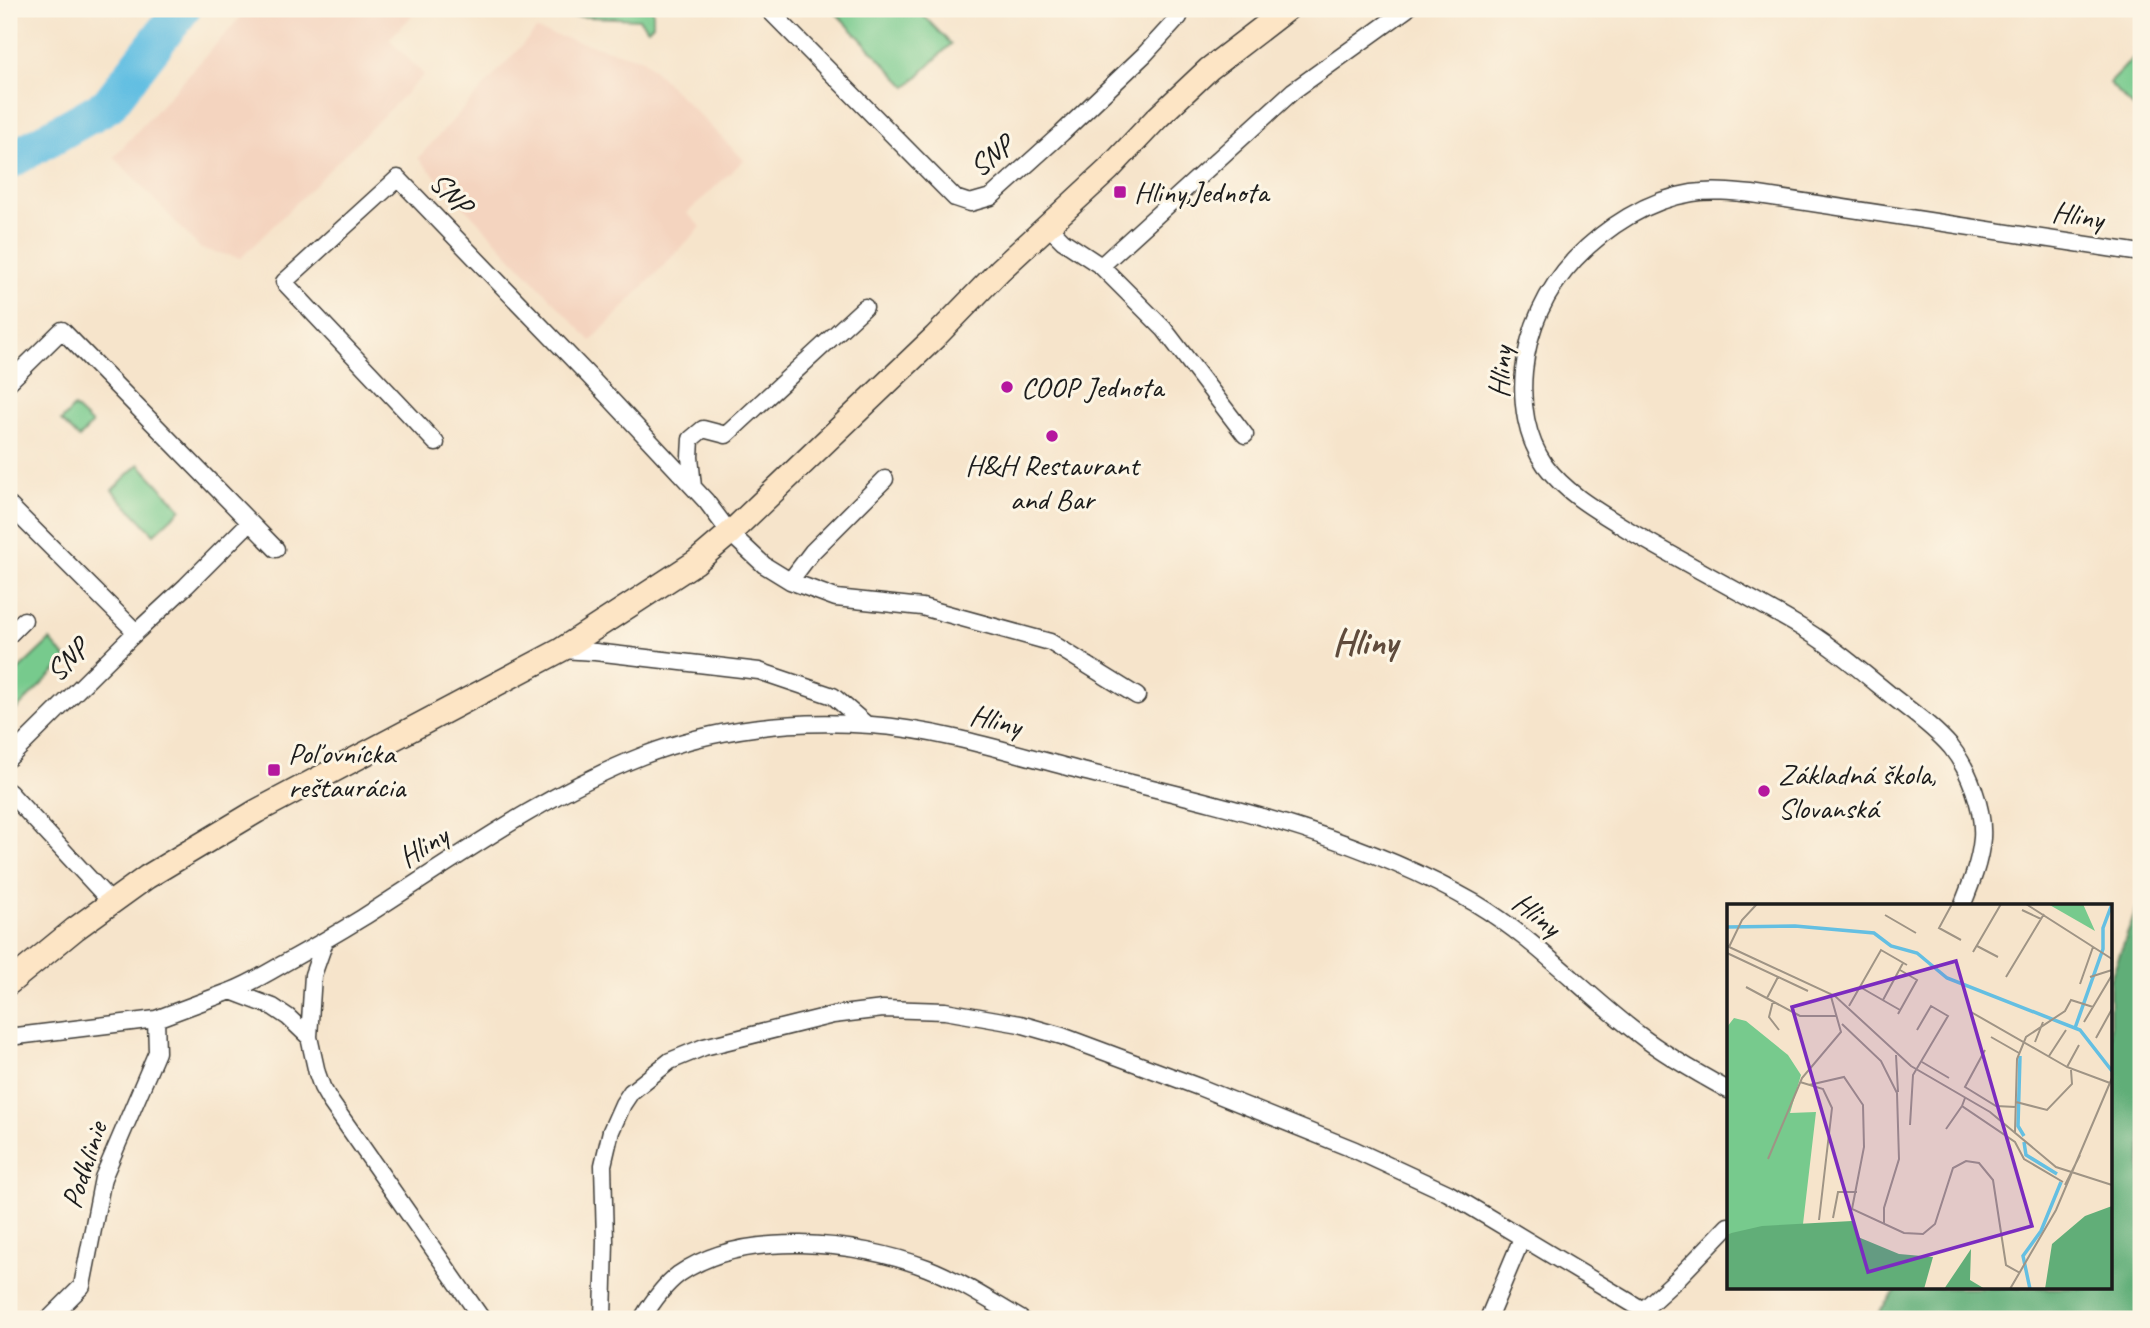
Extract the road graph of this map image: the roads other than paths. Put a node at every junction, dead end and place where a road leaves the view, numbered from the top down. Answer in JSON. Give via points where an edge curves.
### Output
{"nodes":[{"id":1,"x":768,"y":9,"type":"edge"},
{"id":2,"x":1182,"y":9,"type":"edge"},
{"id":3,"x":1287,"y":9,"type":"edge"},
{"id":4,"x":1407,"y":9,"type":"edge"},
{"id":5,"x":1047,"y":225,"type":"junction"},
{"id":6,"x":2141,"y":253,"type":"edge"},
{"id":7,"x":1101,"y":266,"type":"junction"},
{"id":8,"x":865,"y":307,"type":"dead end"},
{"id":9,"x":9,"y":382,"type":"edge"},
{"id":10,"x":1245,"y":435,"type":"dead end"},
{"id":11,"x":436,"y":443,"type":"dead end"},
{"id":12,"x":885,"y":479,"type":"dead end"},
{"id":13,"x":693,"y":488,"type":"junction"},
{"id":14,"x":9,"y":505,"type":"edge"},
{"id":15,"x":250,"y":522,"type":"junction"},
{"id":16,"x":730,"y":533,"type":"junction"},
{"id":17,"x":276,"y":549,"type":"dead end"},
{"id":18,"x":790,"y":582,"type":"junction"},
{"id":19,"x":24,"y":620,"type":"dead end"},
{"id":20,"x":136,"y":632,"type":"junction"},
{"id":21,"x":9,"y":635,"type":"edge"},
{"id":22,"x":561,"y":650,"type":"junction"},
{"id":23,"x":1137,"y":696,"type":"dead end"},
{"id":24,"x":867,"y":724,"type":"junction"},
{"id":25,"x":9,"y":758,"type":"edge"},
{"id":26,"x":9,"y":792,"type":"edge"},
{"id":27,"x":111,"y":902,"type":"junction"},
{"id":28,"x":1963,"y":904,"type":"edge"},
{"id":29,"x":325,"y":941,"type":"junction"},
{"id":30,"x":9,"y":983,"type":"edge"},
{"id":31,"x":231,"y":991,"type":"junction"},
{"id":32,"x":156,"y":1019,"type":"junction"},
{"id":33,"x":9,"y":1035,"type":"edge"},
{"id":34,"x":309,"y":1037,"type":"junction"},
{"id":35,"x":1727,"y":1089,"type":"edge"},
{"id":36,"x":1727,"y":1227,"type":"edge"},
{"id":37,"x":1522,"y":1238,"type":"junction"},
{"id":38,"x":1650,"y":1315,"type":"edge"},
{"id":39,"x":49,"y":1319,"type":"edge"},
{"id":40,"x":482,"y":1319,"type":"edge"},
{"id":41,"x":603,"y":1319,"type":"edge"},
{"id":42,"x":642,"y":1319,"type":"edge"},
{"id":43,"x":1021,"y":1319,"type":"edge"},
{"id":44,"x":1488,"y":1319,"type":"edge"}],
"edges":[{"from":1,"to":2,"type":"street","name":"SNP","via":[[955,198],[970,203],[991,197],[1062,133],[1144,55]]},
{"from":3,"to":5,"type":"main road","via":[[1209,69]]},
{"from":4,"to":7,"type":"street","via":[[1293,91]]},
{"from":5,"to":7,"type":"street"},
{"from":5,"to":16,"type":"main road"},
{"from":6,"to":28,"type":"street","name":"Hliny","via":[[1752,194],[1690,193],[1649,206],[1598,237],[1554,286],[1529,338],[1522,402],[1539,456],[1560,482],[1597,511],[1828,644],[1951,747],[1968,776],[1982,834],[1976,872]]},
{"from":7,"to":10,"type":"street","via":[[1164,330]]},
{"from":8,"to":13,"type":"street","via":[[726,435],[703,429],[691,439]]},
{"from":9,"to":15,"type":"street","via":[[62,330]]},
{"from":11,"to":13,"type":"street","name":"SNP","via":[[284,282],[398,178]]},
{"from":12,"to":18,"type":"street","via":[[812,552]]},
{"from":13,"to":16,"type":"street","name":"SNP"},
{"from":14,"to":20,"type":"street","name":"SNP"},
{"from":15,"to":17,"type":"street"},
{"from":15,"to":20,"type":"street","name":"SNP"},
{"from":16,"to":18,"type":"street"},
{"from":16,"to":22,"type":"main road","via":[[696,562]]},
{"from":18,"to":23,"type":"street","via":[[836,598],[922,607],[1050,642]]},
{"from":19,"to":21,"type":"street","name":"SNP"},
{"from":20,"to":25,"type":"street","name":"SNP"},
{"from":22,"to":24,"type":"street","via":[[759,671],[833,696]]},
{"from":22,"to":27,"type":"main road","via":[[257,811]]},
{"from":24,"to":29,"type":"street","name":"Hliny","via":[[742,730],[688,741],[595,775]]},
{"from":24,"to":35,"type":"street","name":"Hliny","via":[[933,734],[1266,817],[1397,865],[1503,921],[1636,1033]]},
{"from":26,"to":27,"type":"street"},
{"from":27,"to":30,"type":"main road"},
{"from":29,"to":31,"type":"street","name":"Hliny"},
{"from":29,"to":34,"type":"street","via":[[313,975]]},
{"from":31,"to":32,"type":"street","name":"Hliny"},
{"from":31,"to":34,"type":"street","via":[[273,1007]]},
{"from":32,"to":33,"type":"street","name":"Hliny"},
{"from":32,"to":39,"type":"street","name":"Podhlinie","via":[[157,1052],[103,1178],[82,1286]]},
{"from":34,"to":40,"type":"street","via":[[317,1073],[330,1101]]},
{"from":36,"to":38,"type":"street"},
{"from":37,"to":38,"type":"street"},
{"from":37,"to":41,"type":"street","via":[[1448,1193],[1356,1150],[1062,1036],[971,1014],[883,1009],[833,1015],[704,1047],[670,1061],[631,1093],[611,1131],[603,1165]]},
{"from":37,"to":44,"type":"street"},
{"from":42,"to":43,"type":"street","via":[[677,1276],[697,1264],[730,1251],[789,1245],[850,1249],[926,1268]]}]}
